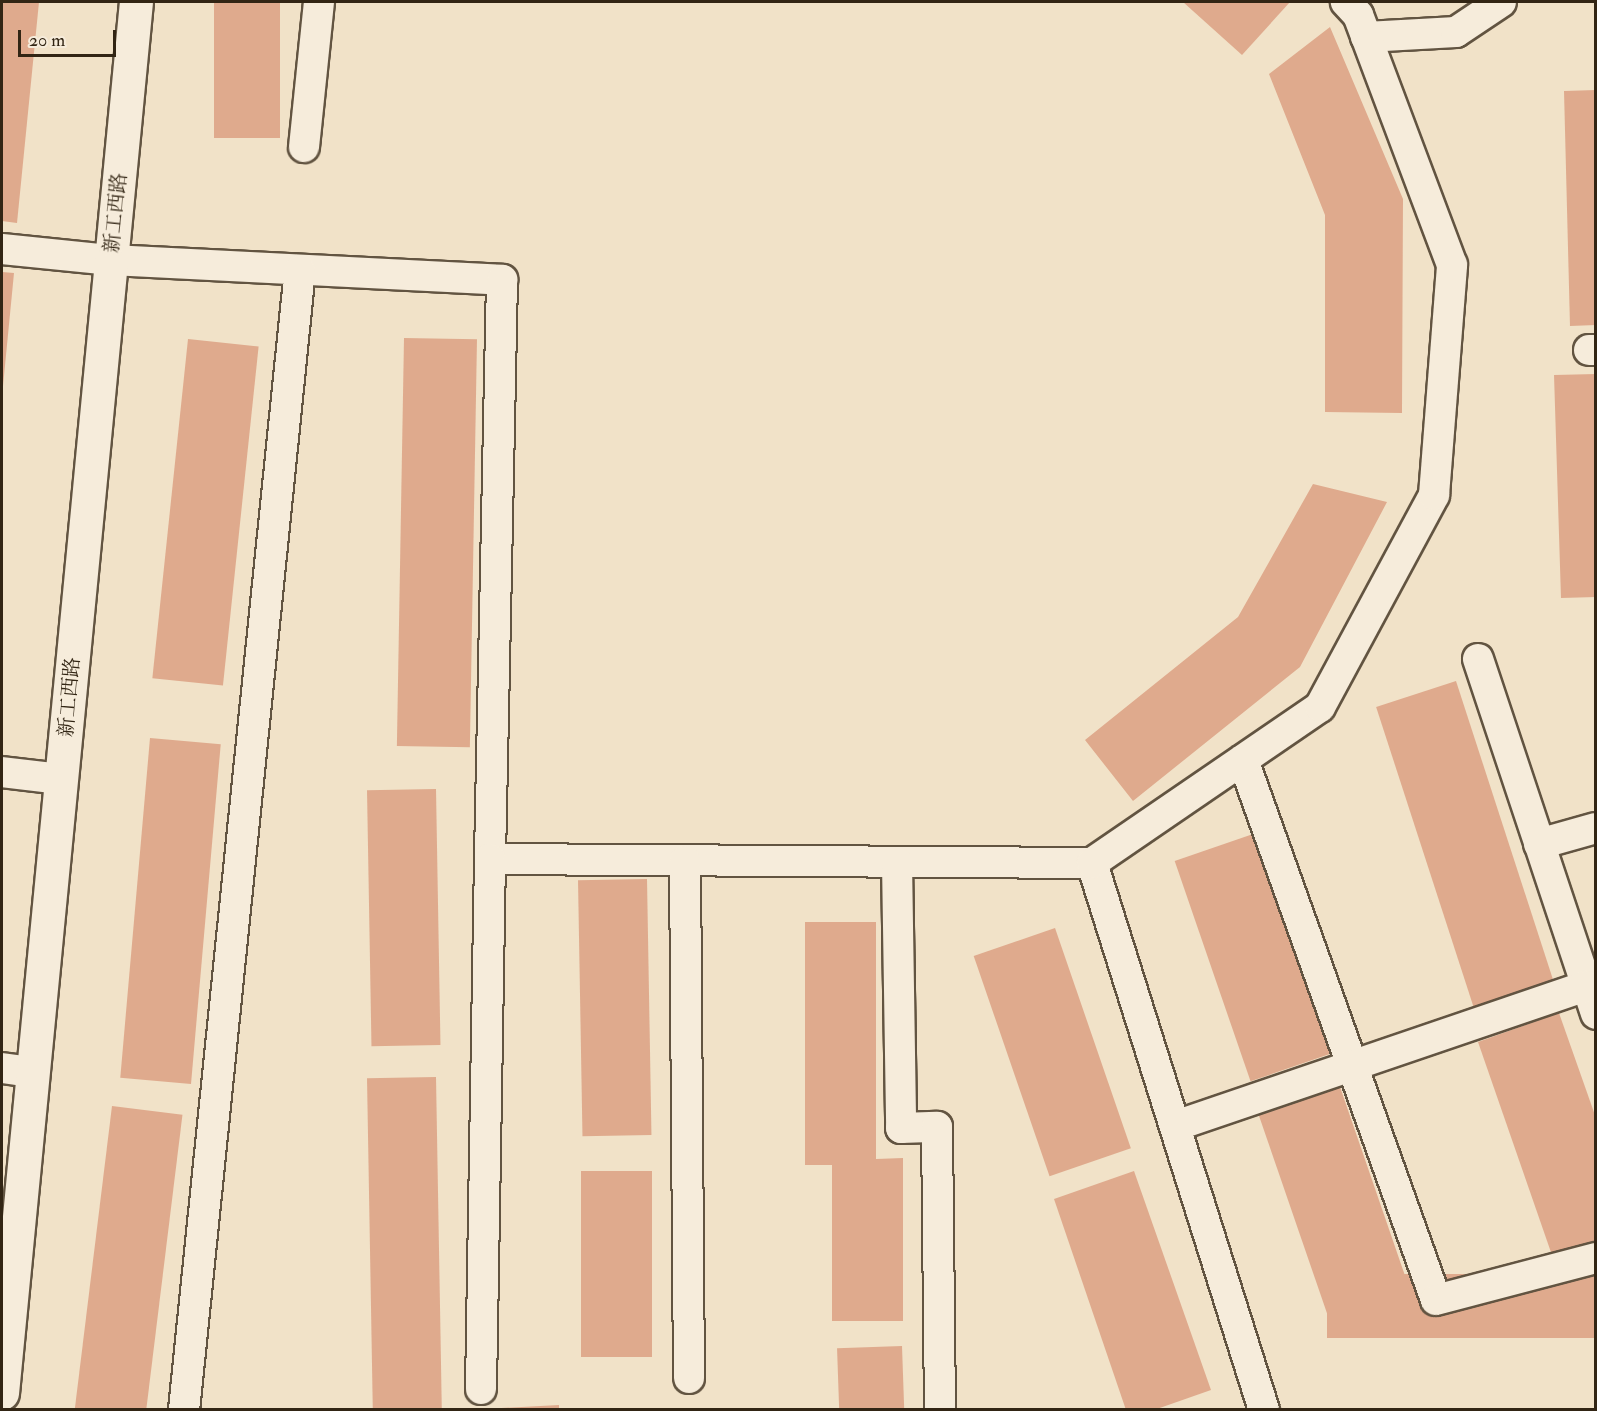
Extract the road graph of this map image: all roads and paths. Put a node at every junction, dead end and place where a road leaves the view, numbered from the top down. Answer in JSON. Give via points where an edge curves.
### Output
{"nodes":[{"id":1,"x":136,"y":2,"type":"edge"},
{"id":2,"x":319,"y":2,"type":"edge"},
{"id":3,"x":1346,"y":2,"type":"edge"},
{"id":4,"x":1501,"y":2,"type":"edge"},
{"id":5,"x":1366,"y":37,"type":"junction"},
{"id":6,"x":304,"y":147,"type":"dead end"},
{"id":7,"x":2,"y":249,"type":"edge"},
{"id":8,"x":111,"y":260,"type":"junction"},
{"id":9,"x":300,"y":270,"type":"junction"},
{"id":10,"x":1478,"y":659,"type":"dead end"},
{"id":11,"x":1243,"y":759,"type":"junction"},
{"id":12,"x":2,"y":772,"type":"edge"},
{"id":13,"x":61,"y":779,"type":"junction"},
{"id":14,"x":1596,"y":828,"type":"edge"},
{"id":15,"x":1539,"y":844,"type":"junction"},
{"id":16,"x":490,"y":859,"type":"junction"},
{"id":17,"x":684,"y":861,"type":"junction"},
{"id":18,"x":897,"y":862,"type":"junction"},
{"id":19,"x":1092,"y":863,"type":"junction"},
{"id":20,"x":1586,"y":986,"type":"junction"},
{"id":21,"x":1596,"y":1014,"type":"edge"},
{"id":22,"x":1355,"y":1064,"type":"junction"},
{"id":23,"x":17,"y":1070,"type":"edge"},
{"id":24,"x":1174,"y":1126,"type":"junction"},
{"id":25,"x":1596,"y":1258,"type":"edge"},
{"id":26,"x":689,"y":1378,"type":"dead end"},
{"id":27,"x":481,"y":1389,"type":"dead end"},
{"id":28,"x":2,"y":1393,"type":"edge"},
{"id":29,"x":184,"y":1410,"type":"edge"},
{"id":30,"x":940,"y":1410,"type":"edge"},
{"id":31,"x":1264,"y":1410,"type":"edge"}],
"edges":[{"from":1,"to":8,"type":"main road","name":"新工西路"},
{"from":2,"to":6,"type":"street"},
{"from":3,"to":5,"type":"street","via":[[1358,15]]},
{"from":4,"to":5,"type":"street","via":[[1456,33]]},
{"from":5,"to":11,"type":"street","via":[[1452,265],[1434,495],[1320,707]]},
{"from":7,"to":8,"type":"street"},
{"from":8,"to":9,"type":"street"},
{"from":8,"to":13,"type":"main road","name":"新工西路"},
{"from":9,"to":16,"type":"street","via":[[502,280]]},
{"from":9,"to":29,"type":"street"},
{"from":10,"to":15,"type":"street"},
{"from":11,"to":19,"type":"street"},
{"from":11,"to":22,"type":"street"},
{"from":12,"to":13,"type":"street"},
{"from":13,"to":23,"type":"main road","name":"新工西路"},
{"from":14,"to":15,"type":"street"},
{"from":15,"to":20,"type":"street"},
{"from":16,"to":17,"type":"street"},
{"from":16,"to":27,"type":"street"},
{"from":17,"to":18,"type":"street"},
{"from":17,"to":26,"type":"street"},
{"from":18,"to":19,"type":"street"},
{"from":18,"to":30,"type":"street","via":[[901,1128],[937,1127]]},
{"from":19,"to":24,"type":"street"},
{"from":20,"to":21,"type":"street"},
{"from":20,"to":22,"type":"street"},
{"from":22,"to":24,"type":"street"},
{"from":22,"to":25,"type":"street","via":[[1436,1300]]},
{"from":23,"to":28,"type":"main road","name":"新工西路"},
{"from":24,"to":31,"type":"street"}]}
